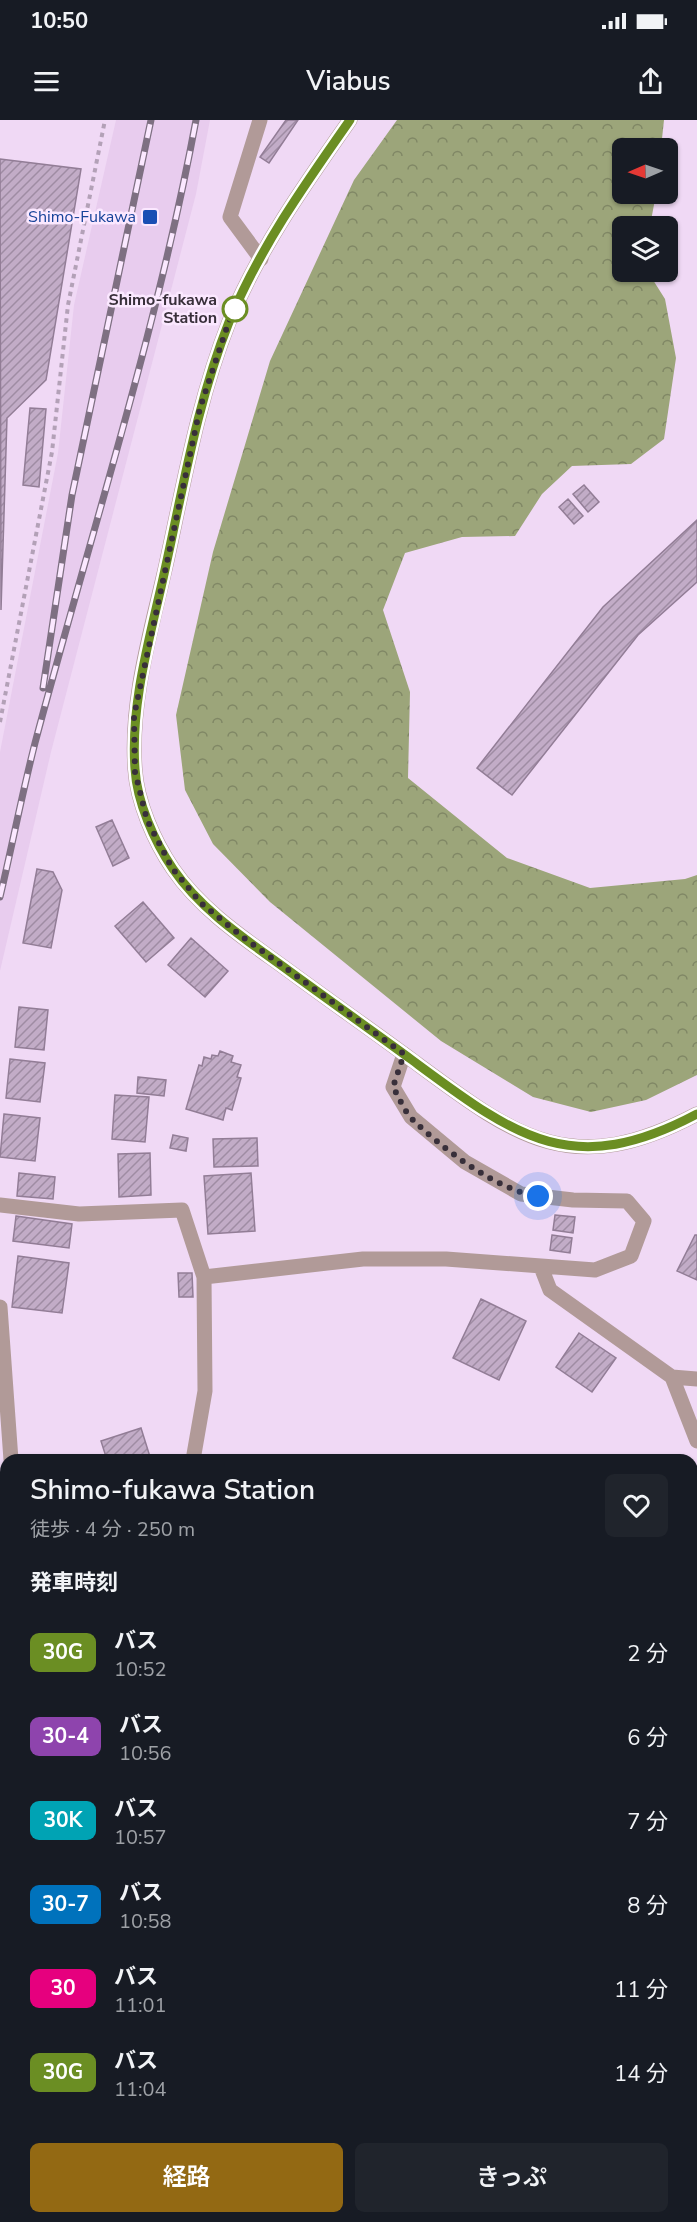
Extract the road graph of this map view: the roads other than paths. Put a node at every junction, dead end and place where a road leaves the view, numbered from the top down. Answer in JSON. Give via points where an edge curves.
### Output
{"nodes":[{"id":1,"x":260,"y":120,"type":"edge"},
{"id":2,"x":350,"y":120,"type":"edge"},
{"id":3,"x":261,"y":259,"type":"junction"},
{"id":4,"x":404,"y":1054,"type":"junction"},
{"id":5,"x":697,"y":1114,"type":"edge"},
{"id":6,"x":0,"y":1205,"type":"edge"},
{"id":7,"x":541,"y":1267,"type":"junction"},
{"id":8,"x":204,"y":1277,"type":"junction"},
{"id":9,"x":0,"y":1307,"type":"edge"},
{"id":10,"x":672,"y":1377,"type":"junction"},
{"id":11,"x":697,"y":1379,"type":"edge"},
{"id":12,"x":697,"y":1442,"type":"edge"},
{"id":13,"x":10,"y":1454,"type":"edge"},
{"id":14,"x":194,"y":1454,"type":"edge"}],
"edges":[{"from":1,"to":3,"type":"street","via":[[230,217]]},
{"from":2,"to":3,"type":"street","via":[[283,214]]},
{"from":3,"to":4,"type":"street","via":[[229,321],[200,408],[134,716],[135,772],[147,820],[172,868],[201,903]]},
{"from":4,"to":5,"type":"street","via":[[474,1105],[520,1132],[565,1146],[603,1147],[630,1141]]},
{"from":4,"to":7,"type":"street","via":[[393,1087],[411,1117],[465,1162],[521,1194],[627,1201],[644,1221],[631,1256],[595,1270]]},
{"from":6,"to":8,"type":"street","via":[[78,1214],[182,1210]]},
{"from":7,"to":8,"type":"street","via":[[446,1259],[363,1259]]},
{"from":7,"to":10,"type":"street","via":[[550,1290]]},
{"from":8,"to":14,"type":"street","via":[[205,1391]]},
{"from":9,"to":13,"type":"street"},
{"from":10,"to":11,"type":"street"},
{"from":10,"to":12,"type":"street"}]}
